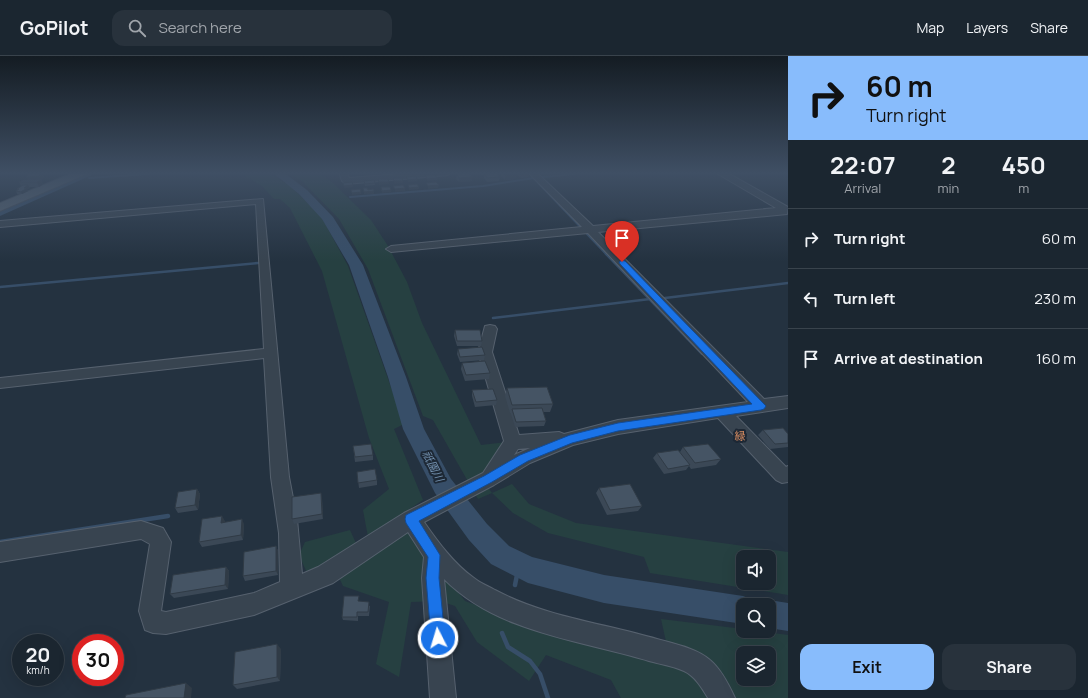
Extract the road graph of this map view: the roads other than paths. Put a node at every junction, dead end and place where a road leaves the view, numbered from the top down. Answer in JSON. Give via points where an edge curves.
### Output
{"nodes":[{"id":1,"x":12,"y":202,"type":"edge"},
{"id":2,"x":249,"y":202,"type":"edge"},
{"id":3,"x":260,"y":202,"type":"edge"},
{"id":4,"x":559,"y":202,"type":"edge"},
{"id":5,"x":772,"y":202,"type":"edge"},
{"id":6,"x":0,"y":207,"type":"edge"},
{"id":7,"x":787,"y":211,"type":"edge"},
{"id":8,"x":0,"y":224,"type":"edge"},
{"id":9,"x":585,"y":230,"type":"junction"},
{"id":10,"x":391,"y":248,"type":"dead end"},
{"id":11,"x":490,"y":329,"type":"dead end"},
{"id":12,"x":270,"y":353,"type":"junction"},
{"id":13,"x":0,"y":383,"type":"edge"},
{"id":14,"x":788,"y":402,"type":"edge"},
{"id":15,"x":761,"y":406,"type":"junction"},
{"id":16,"x":722,"y":412,"type":"junction"},
{"id":17,"x":570,"y":439,"type":"junction"},
{"id":18,"x":513,"y":442,"type":"junction"},
{"id":19,"x":788,"y":474,"type":"edge"},
{"id":20,"x":488,"y":479,"type":"junction"},
{"id":21,"x":411,"y":519,"type":"junction"},
{"id":22,"x":0,"y":552,"type":"edge"},
{"id":23,"x":434,"y":555,"type":"junction"},
{"id":24,"x":291,"y":589,"type":"junction"},
{"id":25,"x":443,"y":698,"type":"edge"},
{"id":26,"x":722,"y":698,"type":"edge"}],
"edges":[{"from":1,"to":6,"type":"main road"},
{"from":2,"to":8,"type":"street"},
{"from":3,"to":12,"type":"street"},
{"from":4,"to":9,"type":"street"},
{"from":5,"to":7,"type":"street"},
{"from":7,"to":9,"type":"street"},
{"from":9,"to":10,"type":"street"},
{"from":9,"to":15,"type":"street"},
{"from":11,"to":18,"type":"street","via":[[485,352]]},
{"from":12,"to":13,"type":"street"},
{"from":12,"to":24,"type":"street","via":[[280,477],[291,540]]},
{"from":14,"to":15,"type":"street"},
{"from":15,"to":16,"type":"street"},
{"from":16,"to":17,"type":"street","via":[[618,427]]},
{"from":16,"to":19,"type":"street","via":[[782,475]]},
{"from":17,"to":18,"type":"street"},
{"from":17,"to":20,"type":"street","via":[[524,458]]},
{"from":18,"to":20,"type":"street"},
{"from":20,"to":21,"type":"street"},
{"from":21,"to":23,"type":"street"},
{"from":21,"to":24,"type":"street","via":[[325,575]]},
{"from":22,"to":24,"type":"street","via":[[140,530],[156,535],[161,542],[150,610],[153,622],[166,624],[254,604]]},
{"from":23,"to":25,"type":"street","via":[[433,578]]},
{"from":23,"to":26,"type":"street","via":[[466,586],[507,608],[534,619],[690,661],[702,669]]}]}
